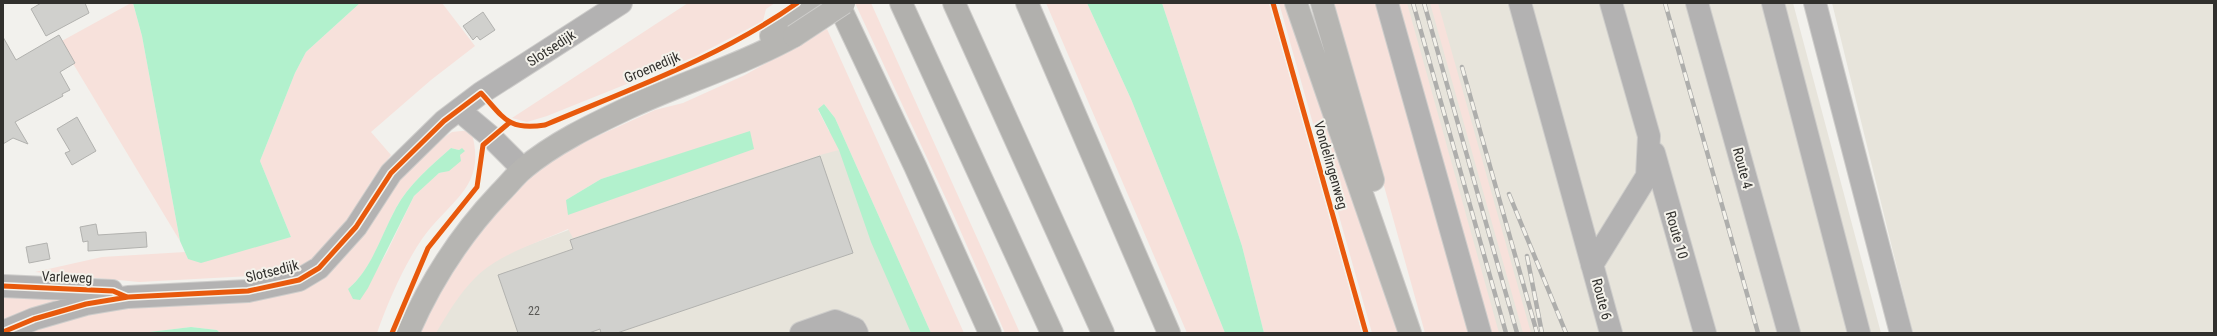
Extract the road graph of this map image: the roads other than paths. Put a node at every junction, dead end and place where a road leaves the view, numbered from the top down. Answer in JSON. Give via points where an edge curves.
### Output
{"nodes":[{"id":1,"x":621,"y":3,"type":"edge"},
{"id":2,"x":819,"y":3,"type":"edge"},
{"id":3,"x":838,"y":3,"type":"edge"},
{"id":4,"x":844,"y":3,"type":"edge"},
{"id":5,"x":901,"y":3,"type":"edge"},
{"id":6,"x":954,"y":3,"type":"edge"},
{"id":7,"x":1027,"y":3,"type":"edge"},
{"id":8,"x":1296,"y":3,"type":"edge"},
{"id":9,"x":1322,"y":3,"type":"edge"},
{"id":10,"x":1387,"y":3,"type":"edge"},
{"id":11,"x":1520,"y":3,"type":"edge"},
{"id":12,"x":1611,"y":3,"type":"edge"},
{"id":13,"x":1697,"y":3,"type":"edge"},
{"id":14,"x":1773,"y":3,"type":"edge"},
{"id":15,"x":1815,"y":3,"type":"edge"},
{"id":16,"x":791,"y":30,"type":"junction"},
{"id":17,"x":460,"y":111,"type":"junction"},
{"id":18,"x":1649,"y":136,"type":"junction"},
{"id":19,"x":523,"y":169,"type":"junction"},
{"id":20,"x":1592,"y":264,"type":"junction"},
{"id":21,"x":3,"y":286,"type":"edge"},
{"id":22,"x":128,"y":298,"type":"junction"},
{"id":23,"x":3,"y":332,"type":"edge"},
{"id":24,"x":408,"y":333,"type":"edge"},
{"id":25,"x":801,"y":333,"type":"edge"},
{"id":26,"x":857,"y":333,"type":"edge"},
{"id":27,"x":990,"y":333,"type":"edge"},
{"id":28,"x":1052,"y":333,"type":"edge"},
{"id":29,"x":1103,"y":333,"type":"edge"},
{"id":30,"x":1169,"y":333,"type":"edge"},
{"id":31,"x":1410,"y":333,"type":"edge"},
{"id":32,"x":1417,"y":333,"type":"edge"},
{"id":33,"x":1480,"y":333,"type":"edge"},
{"id":34,"x":1611,"y":333,"type":"edge"},
{"id":35,"x":1705,"y":333,"type":"edge"},
{"id":36,"x":1789,"y":333,"type":"edge"},
{"id":37,"x":1859,"y":333,"type":"edge"},
{"id":38,"x":1901,"y":333,"type":"edge"}],
"edges":[{"from":1,"to":17,"type":"street","name":"Slotsedijk","via":[[480,93]]},
{"from":2,"to":16,"type":"main road","name":"Groenedijk"},
{"from":3,"to":27,"type":"highway"},
{"from":4,"to":16,"type":"main road","name":"Groenedijk","bridge":true},
{"from":5,"to":28,"type":"highway"},
{"from":6,"to":29,"type":"highway"},
{"from":7,"to":30,"type":"highway"},
{"from":8,"to":31,"type":"main road","name":"Vondelingenweg"},
{"from":9,"to":32,"type":"main road"},
{"from":10,"to":33,"type":"street"},
{"from":11,"to":20,"type":"street","name":"Route 6"},
{"from":12,"to":18,"type":"street","name":"Route 10"},
{"from":13,"to":36,"type":"street","name":"Route 4"},
{"from":14,"to":37,"type":"street"},
{"from":15,"to":38,"type":"street"},
{"from":16,"to":19,"type":"main road","name":"Groenedijk","via":[[769,50],[615,115],[563,142]]},
{"from":17,"to":19,"type":"street"},
{"from":17,"to":22,"type":"street","name":"Slotsedijk","via":[[444,121],[392,173],[356,227],[320,268],[299,280],[248,291]]},
{"from":18,"to":20,"type":"street","via":[[1647,176]]},
{"from":18,"to":35,"type":"street","name":"Route 10"},
{"from":19,"to":24,"type":"main road","name":"Groenedijk","via":[[482,212],[446,260],[423,299]]},
{"from":20,"to":34,"type":"street","name":"Route 6"},
{"from":21,"to":22,"type":"street","name":"Varleweg","via":[[113,291]]},
{"from":22,"to":23,"type":"street","name":"Slotsedijk","via":[[86,304],[34,319]]},
{"from":25,"to":26,"type":"street","via":[[835,321],[855,329]]}]}
